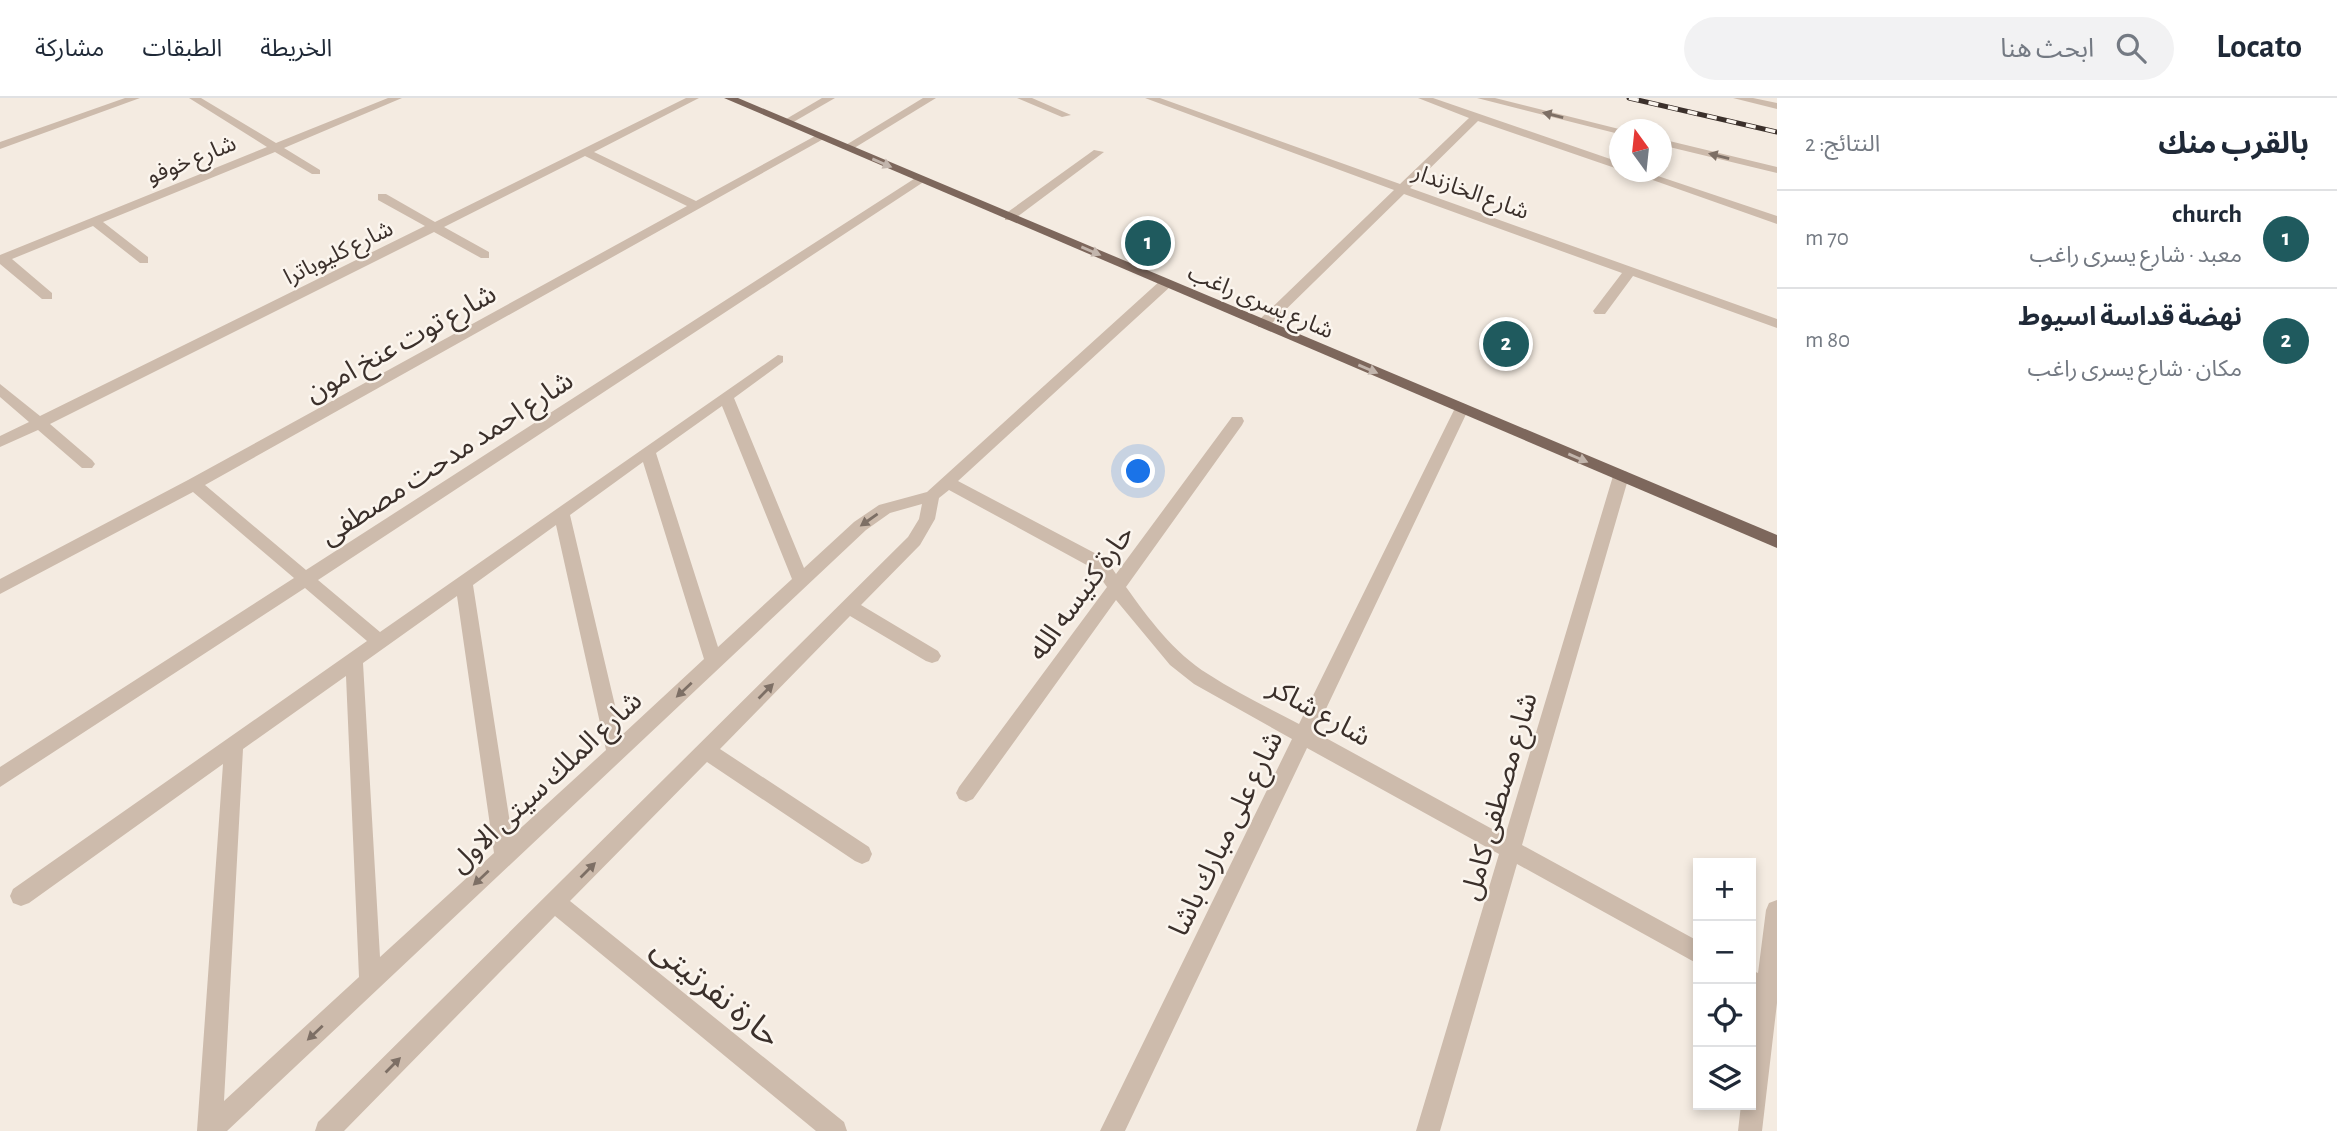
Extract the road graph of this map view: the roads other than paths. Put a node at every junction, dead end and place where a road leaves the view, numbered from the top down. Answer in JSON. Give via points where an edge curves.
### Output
{"nodes":[{"id":1,"x":135,"y":98,"type":"edge"},
{"id":2,"x":194,"y":98,"type":"edge"},
{"id":3,"x":397,"y":98,"type":"edge"},
{"id":4,"x":694,"y":98,"type":"edge"},
{"id":5,"x":729,"y":98,"type":"edge"},
{"id":6,"x":830,"y":98,"type":"edge"},
{"id":7,"x":931,"y":98,"type":"edge"},
{"id":8,"x":1022,"y":98,"type":"edge"},
{"id":9,"x":1150,"y":98,"type":"edge"},
{"id":10,"x":1423,"y":98,"type":"edge"},
{"id":11,"x":1482,"y":98,"type":"edge"},
{"id":12,"x":1738,"y":98,"type":"edge"},
{"id":13,"x":1777,"y":106,"type":"edge"},
{"id":14,"x":1066,"y":114,"type":"dead end"},
{"id":15,"x":1477,"y":116,"type":"junction"},
{"id":16,"x":786,"y":122,"type":"junction"},
{"id":17,"x":1609,"y":129,"type":"edge"},
{"id":18,"x":821,"y":137,"type":"junction"},
{"id":19,"x":1672,"y":145,"type":"edge"},
{"id":20,"x":0,"y":146,"type":"edge"},
{"id":21,"x":275,"y":148,"type":"junction"},
{"id":22,"x":847,"y":148,"type":"junction"},
{"id":23,"x":585,"y":152,"type":"junction"},
{"id":24,"x":1098,"y":152,"type":"dead end"},
{"id":25,"x":1609,"y":162,"type":"edge"},
{"id":26,"x":1777,"y":170,"type":"edge"},
{"id":27,"x":316,"y":172,"type":"dead end"},
{"id":28,"x":921,"y":179,"type":"junction"},
{"id":29,"x":1665,"y":182,"type":"edge"},
{"id":30,"x":1402,"y":189,"type":"junction"},
{"id":31,"x":382,"y":197,"type":"dead end"},
{"id":32,"x":696,"y":206,"type":"junction"},
{"id":33,"x":1009,"y":217,"type":"junction"},
{"id":34,"x":1777,"y":220,"type":"edge"},
{"id":35,"x":94,"y":222,"type":"junction"},
{"id":36,"x":433,"y":228,"type":"junction"},
{"id":37,"x":485,"y":255,"type":"dead end"},
{"id":38,"x":2,"y":259,"type":"edge"},
{"id":39,"x":144,"y":260,"type":"dead end"},
{"id":40,"x":1630,"y":271,"type":"junction"},
{"id":41,"x":1166,"y":283,"type":"junction"},
{"id":42,"x":47,"y":296,"type":"dead end"},
{"id":43,"x":1600,"y":311,"type":"dead end"},
{"id":44,"x":1263,"y":324,"type":"junction"},
{"id":45,"x":1777,"y":324,"type":"edge"},
{"id":46,"x":778,"y":359,"type":"dead end"},
{"id":47,"x":0,"y":389,"type":"edge"},
{"id":48,"x":726,"y":397,"type":"junction"},
{"id":49,"x":1462,"y":408,"type":"junction"},
{"id":50,"x":1237,"y":421,"type":"dead end"},
{"id":51,"x":39,"y":423,"type":"junction"},
{"id":52,"x":0,"y":442,"type":"edge"},
{"id":53,"x":648,"y":452,"type":"junction"},
{"id":54,"x":87,"y":464,"type":"dead end"},
{"id":55,"x":1621,"y":476,"type":"junction"},
{"id":56,"x":194,"y":484,"type":"junction"},
{"id":57,"x":940,"y":489,"type":"junction"},
{"id":58,"x":561,"y":513,"type":"junction"},
{"id":59,"x":1777,"y":542,"type":"edge"},
{"id":60,"x":306,"y":579,"type":"junction"},
{"id":61,"x":801,"y":581,"type":"junction"},
{"id":62,"x":464,"y":582,"type":"junction"},
{"id":63,"x":0,"y":587,"type":"edge"},
{"id":64,"x":1116,"y":587,"type":"junction"},
{"id":65,"x":849,"y":607,"type":"junction"},
{"id":66,"x":380,"y":642,"type":"junction"},
{"id":67,"x":932,"y":656,"type":"dead end"},
{"id":68,"x":354,"y":660,"type":"junction"},
{"id":69,"x":714,"y":661,"type":"junction"},
{"id":70,"x":1303,"y":736,"type":"junction"},
{"id":71,"x":234,"y":745,"type":"junction"},
{"id":72,"x":707,"y":751,"type":"junction"},
{"id":73,"x":616,"y":752,"type":"junction"},
{"id":74,"x":0,"y":778,"type":"edge"},
{"id":75,"x":966,"y":793,"type":"dead end"},
{"id":76,"x":1511,"y":850,"type":"junction"},
{"id":77,"x":862,"y":854,"type":"dead end"},
{"id":78,"x":505,"y":856,"type":"junction"},
{"id":79,"x":21,"y":896,"type":"dead end"},
{"id":80,"x":556,"y":902,"type":"junction"},
{"id":81,"x":1777,"y":910,"type":"edge"},
{"id":82,"x":1775,"y":945,"type":"edge"},
{"id":83,"x":1693,"y":950,"type":"edge"},
{"id":84,"x":370,"y":982,"type":"junction"},
{"id":85,"x":1759,"y":986,"type":"edge"},
{"id":86,"x":210,"y":1130,"type":"edge"},
{"id":87,"x":327,"y":1131,"type":"edge"},
{"id":88,"x":835,"y":1131,"type":"edge"},
{"id":89,"x":1112,"y":1131,"type":"edge"},
{"id":90,"x":1428,"y":1131,"type":"edge"},
{"id":91,"x":1750,"y":1131,"type":"edge"}],
"edges":[{"from":1,"to":20,"type":"street"},
{"from":2,"to":21,"type":"street"},
{"from":3,"to":21,"type":"street","name":"شارع خوفو"},
{"from":4,"to":23,"type":"street","name":"شارع كليوباترا"},
{"from":5,"to":16,"type":"main road","name":"شارع يسرى راغب"},
{"from":6,"to":16,"type":"street"},
{"from":7,"to":22,"type":"street"},
{"from":8,"to":14,"type":"street"},
{"from":9,"to":30,"type":"street","name":"شارع الخازندار"},
{"from":10,"to":15,"type":"street"},
{"from":17,"to":11,"type":"street","one_way":true},
{"from":12,"to":13,"type":"street"},
{"from":15,"to":25,"type":"street"},
{"from":15,"to":30,"type":"street"},
{"from":16,"to":18,"type":"main road","name":"شارع يسرى راغب"},
{"from":18,"to":22,"type":"main road","name":"شارع يسرى راغب"},
{"from":18,"to":32,"type":"street","name":"شارع توت عنخ امون"},
{"from":26,"to":19,"type":"street","one_way":true},
{"from":21,"to":27,"type":"street"},
{"from":21,"to":35,"type":"street","name":"شارع خوفو"},
{"from":22,"to":28,"type":"main road","name":"شارع يسرى راغب","one_way":true},
{"from":23,"to":32,"type":"street"},
{"from":23,"to":36,"type":"street","name":"شارع كليوباترا"},
{"from":24,"to":33,"type":"street"},
{"from":28,"to":33,"type":"main road","name":"شارع يسرى راغب"},
{"from":28,"to":60,"type":"street","name":"شارع احمد مدحت مصطفى"},
{"from":29,"to":34,"type":"street"},
{"from":30,"to":40,"type":"street","name":"شارع الخازندار"},
{"from":30,"to":44,"type":"street"},
{"from":31,"to":36,"type":"street"},
{"from":32,"to":56,"type":"street","name":"شارع توت عنخ امون"},
{"from":33,"to":41,"type":"main road","name":"شارع يسرى راغب","one_way":true},
{"from":35,"to":38,"type":"street","name":"شارع خوفو"},
{"from":35,"to":39,"type":"street"},
{"from":36,"to":37,"type":"street"},
{"from":36,"to":51,"type":"street","name":"شارع كليوباترا"},
{"from":38,"to":42,"type":"street"},
{"from":40,"to":43,"type":"street"},
{"from":40,"to":45,"type":"street","name":"شارع الخازندار"},
{"from":41,"to":44,"type":"main road","name":"شارع يسرى راغب"},
{"from":41,"to":57,"type":"street","name":"شارع الملك سيتى الاول"},
{"from":44,"to":49,"type":"main road","name":"شارع يسرى راغب","one_way":true},
{"from":46,"to":48,"type":"street"},
{"from":47,"to":51,"type":"street"},
{"from":48,"to":53,"type":"street"},
{"from":48,"to":61,"type":"street"},
{"from":49,"to":55,"type":"main road","name":"شارع يسرى راغب","one_way":true},
{"from":49,"to":70,"type":"street","name":"شارع على مبارك باشا"},
{"from":50,"to":64,"type":"street","name":"حارة كنيسه الله"},
{"from":51,"to":52,"type":"street","name":"شارع كليوباترا"},
{"from":51,"to":54,"type":"street"},
{"from":53,"to":58,"type":"street"},
{"from":53,"to":69,"type":"street"},
{"from":55,"to":59,"type":"main road","name":"شارع يسرى راغب"},
{"from":55,"to":76,"type":"street","name":"شارع مصطفى كامل"},
{"from":56,"to":60,"type":"street"},
{"from":56,"to":63,"type":"street","name":"شارع توت عنخ امون"},
{"from":57,"to":61,"type":"street","name":"شارع الملك سيتى الاول","one_way":true,"via":[[872,517]]},
{"from":57,"to":64,"type":"street","name":"شارع شاكر","via":[[1094,560]]},
{"from":57,"to":65,"type":"street","name":"شارع الملك سيتى الاول","via":[[914,541]]},
{"from":58,"to":62,"type":"street"},
{"from":58,"to":73,"type":"street"},
{"from":60,"to":66,"type":"street"},
{"from":60,"to":74,"type":"street","name":"شارع احمد مدحت مصطفى"},
{"from":61,"to":69,"type":"street","name":"شارع الملك سيتى الاول"},
{"from":62,"to":66,"type":"street"},
{"from":62,"to":78,"type":"street"},
{"from":64,"to":70,"type":"street","name":"شارع شاكر","via":[[1187,670]]},
{"from":64,"to":75,"type":"street","name":"حارة كنيسه الله"},
{"from":65,"to":67,"type":"street"},
{"from":72,"to":65,"type":"street","name":"شارع الملك سيتى الاول","one_way":true},
{"from":66,"to":68,"type":"street"},
{"from":68,"to":71,"type":"street"},
{"from":68,"to":84,"type":"street"},
{"from":69,"to":73,"type":"street","name":"شارع الملك سيتى الاول","one_way":true},
{"from":70,"to":76,"type":"street","name":"شارع شاكر"},
{"from":70,"to":89,"type":"street","name":"شارع على مبارك باشا"},
{"from":71,"to":79,"type":"street"},
{"from":71,"to":86,"type":"street"},
{"from":72,"to":77,"type":"street"},
{"from":80,"to":72,"type":"street","name":"شارع الملك سيتى الاول","one_way":true},
{"from":73,"to":78,"type":"street","name":"شارع الملك سيتى الاول"},
{"from":76,"to":83,"type":"street","name":"شارع شاكر"},
{"from":76,"to":90,"type":"street","name":"شارع مصطفى كامل"},
{"from":78,"to":84,"type":"street","name":"شارع الملك سيتى الاول","one_way":true},
{"from":87,"to":80,"type":"street","name":"شارع الملك سيتى الاول","one_way":true},
{"from":80,"to":88,"type":"street","name":"حارة نفرتيتى"},
{"from":81,"to":82,"type":"street"},
{"from":82,"to":85,"type":"street"},
{"from":84,"to":86,"type":"street","name":"شارع الملك سيتى الاول","one_way":true},
{"from":85,"to":91,"type":"street"}]}
